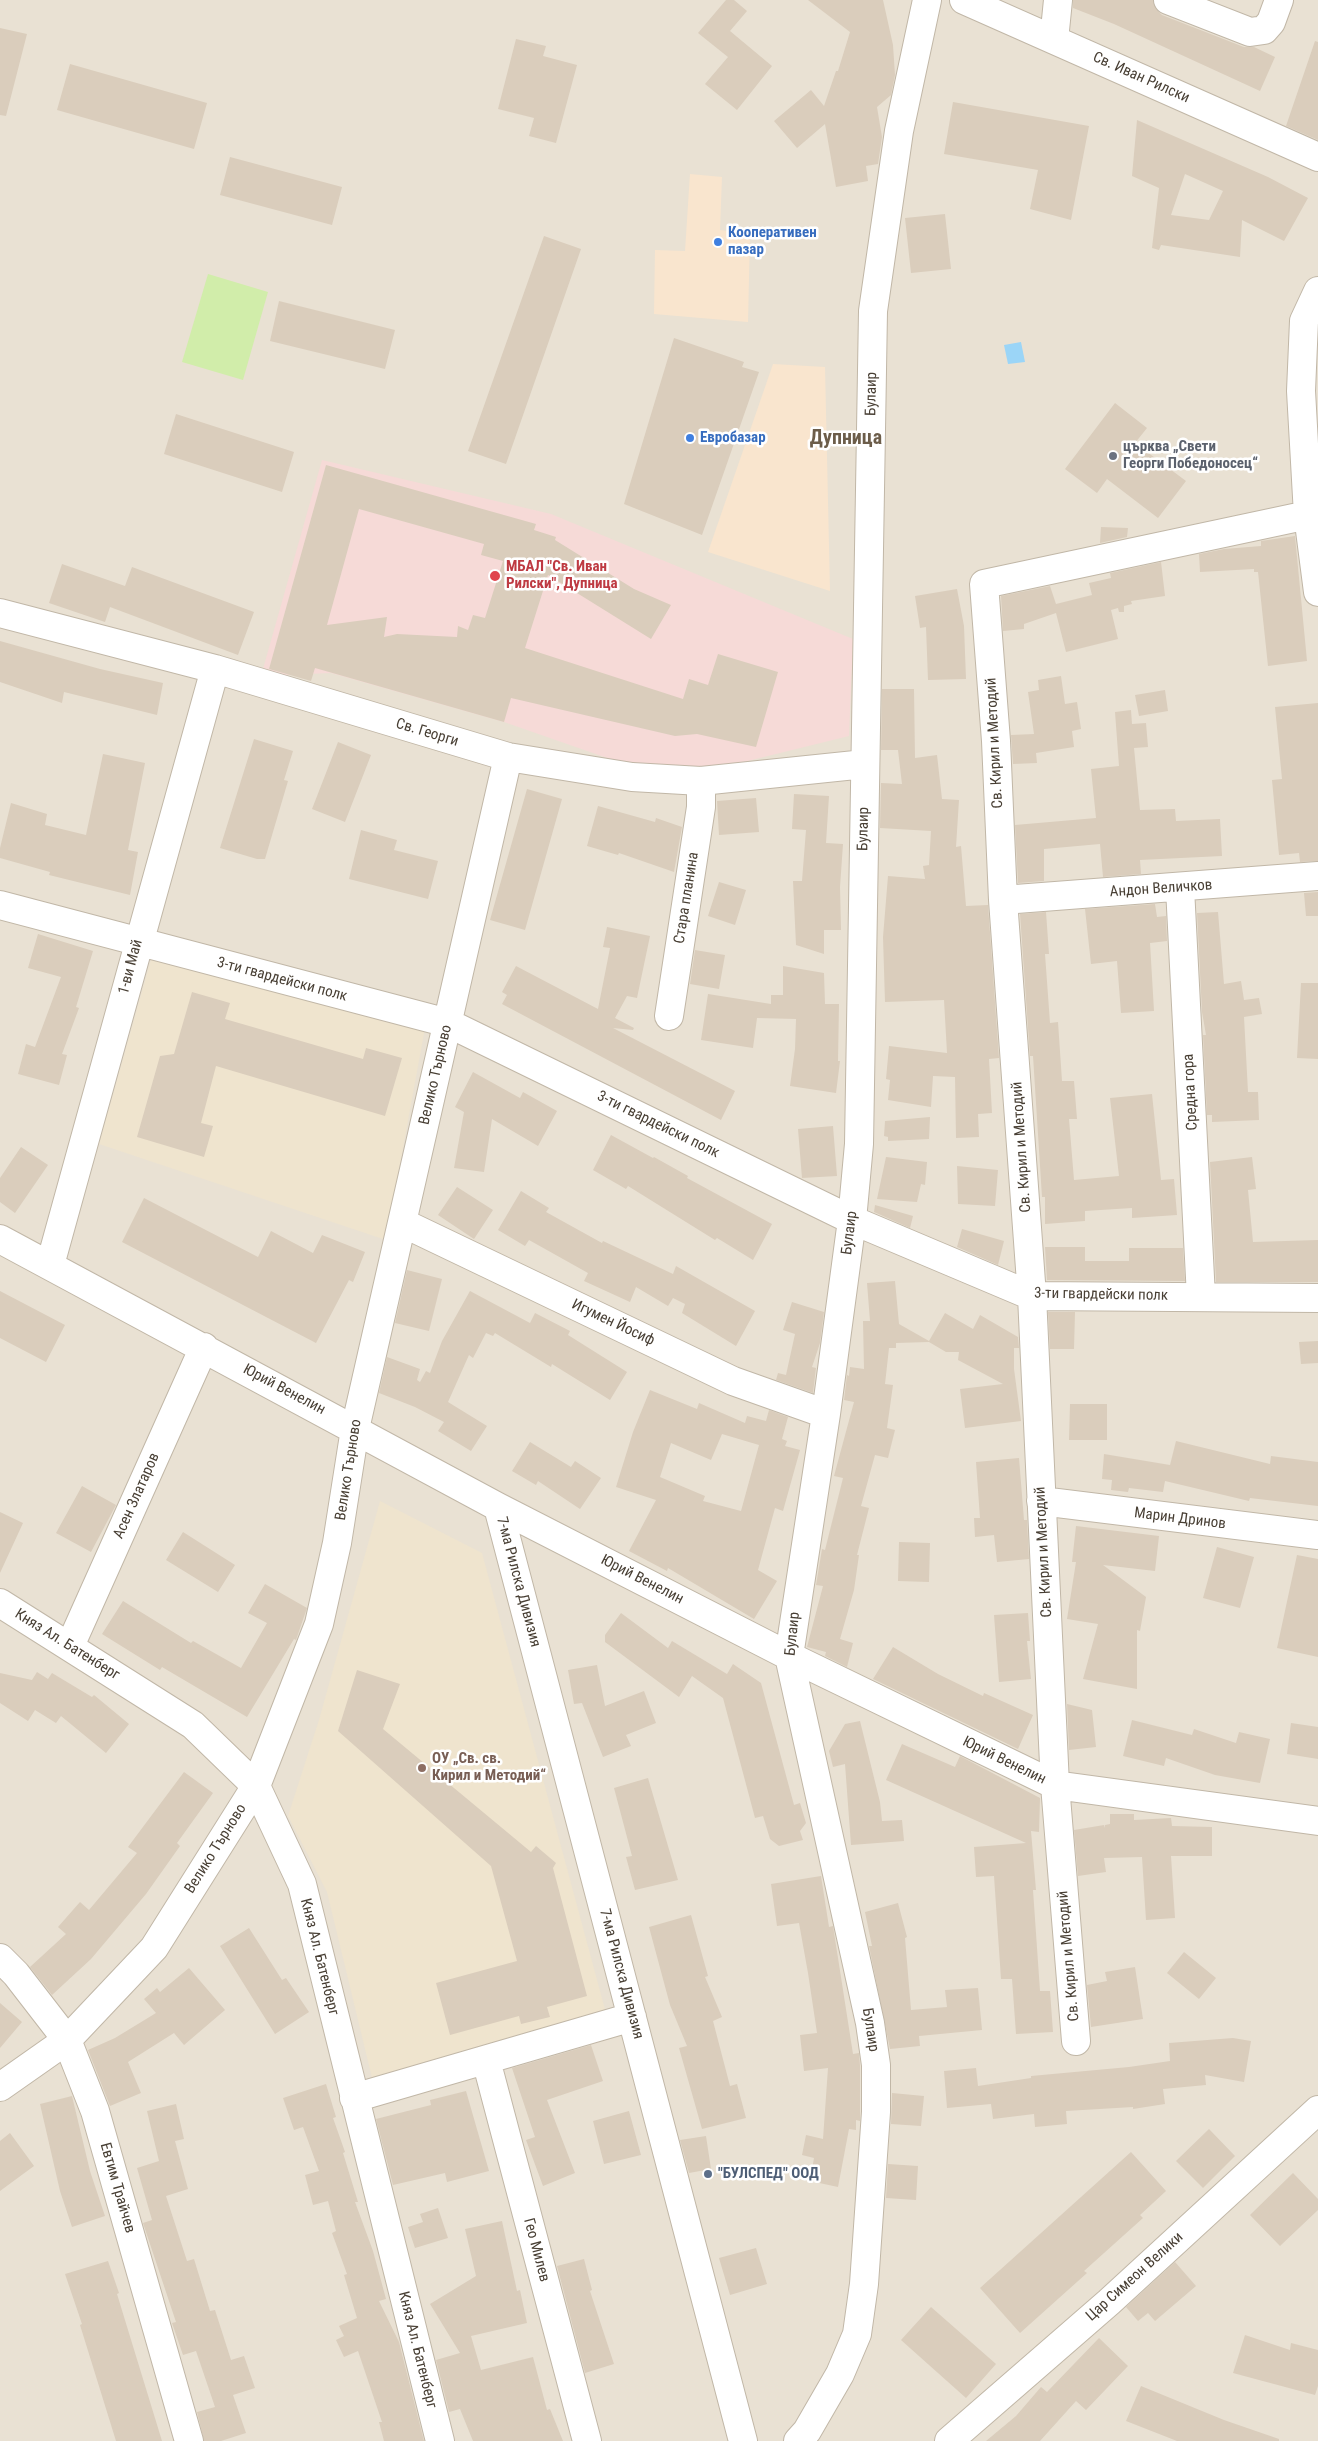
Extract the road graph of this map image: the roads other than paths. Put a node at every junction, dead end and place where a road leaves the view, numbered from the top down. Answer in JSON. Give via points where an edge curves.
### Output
{"nodes":[{"id":1,"x":927,"y":0,"type":"edge"},
{"id":2,"x":964,"y":0,"type":"edge"},
{"id":3,"x":1058,"y":0,"type":"edge"},
{"id":4,"x":1168,"y":0,"type":"edge"},
{"id":5,"x":1278,"y":0,"type":"edge"},
{"id":6,"x":1054,"y":40,"type":"junction"},
{"id":7,"x":1318,"y":157,"type":"edge"},
{"id":8,"x":1318,"y":291,"type":"edge"},
{"id":9,"x":1311,"y":359,"type":"edge"},
{"id":10,"x":1308,"y":516,"type":"junction"},
{"id":11,"x":1318,"y":592,"type":"edge"},
{"id":12,"x":0,"y":613,"type":"edge"},
{"id":13,"x":215,"y":669,"type":"junction"},
{"id":14,"x":508,"y":758,"type":"junction"},
{"id":15,"x":865,"y":764,"type":"junction"},
{"id":16,"x":701,"y":781,"type":"junction"},
{"id":17,"x":1318,"y":876,"type":"edge"},
{"id":18,"x":1180,"y":888,"type":"junction"},
{"id":19,"x":1003,"y":900,"type":"junction"},
{"id":20,"x":0,"y":905,"type":"edge"},
{"id":21,"x":138,"y":942,"type":"junction"},
{"id":22,"x":669,"y":1016,"type":"dead end"},
{"id":23,"x":448,"y":1023,"type":"junction"},
{"id":24,"x":852,"y":1220,"type":"junction"},
{"id":25,"x":403,"y":1224,"type":"junction"},
{"id":26,"x":0,"y":1239,"type":"edge"},
{"id":27,"x":50,"y":1265,"type":"junction"},
{"id":28,"x":1032,"y":1296,"type":"junction"},
{"id":29,"x":1201,"y":1297,"type":"junction"},
{"id":30,"x":1318,"y":1298,"type":"edge"},
{"id":31,"x":204,"y":1347,"type":"junction"},
{"id":32,"x":826,"y":1414,"type":"junction"},
{"id":33,"x":355,"y":1429,"type":"junction"},
{"id":34,"x":1041,"y":1501,"type":"junction"},
{"id":35,"x":498,"y":1507,"type":"junction"},
{"id":36,"x":1318,"y":1536,"type":"edge"},
{"id":37,"x":2,"y":1608,"type":"edge"},
{"id":38,"x":70,"y":1646,"type":"junction"},
{"id":39,"x":789,"y":1656,"type":"junction"},
{"id":40,"x":1054,"y":1785,"type":"junction"},
{"id":41,"x":256,"y":1786,"type":"junction"},
{"id":42,"x":1318,"y":1821,"type":"edge"},
{"id":43,"x":0,"y":1958,"type":"edge"},
{"id":44,"x":632,"y":2017,"type":"junction"},
{"id":45,"x":67,"y":2040,"type":"junction"},
{"id":46,"x":1076,"y":2041,"type":"dead end"},
{"id":47,"x":486,"y":2060,"type":"junction"},
{"id":48,"x":0,"y":2087,"type":"edge"},
{"id":49,"x":354,"y":2098,"type":"junction"},
{"id":50,"x":1318,"y":2110,"type":"edge"},
{"id":51,"x":189,"y":2441,"type":"edge"},
{"id":52,"x":440,"y":2441,"type":"edge"},
{"id":53,"x":587,"y":2441,"type":"edge"},
{"id":54,"x":743,"y":2441,"type":"edge"},
{"id":55,"x":798,"y":2441,"type":"edge"},
{"id":56,"x":950,"y":2441,"type":"edge"}],
"edges":[{"from":1,"to":15,"type":"street","name":"Булаир","via":[[899,131],[873,311]]},
{"from":2,"to":6,"type":"street","name":"Св. Иван Рилски"},
{"from":3,"to":6,"type":"street"},
{"from":4,"to":5,"type":"street","via":[[1250,32],[1264,30],[1271,22]]},
{"from":6,"to":7,"type":"street","name":"Св. Иван Рилски"},
{"from":8,"to":9,"type":"street","via":[[1304,320]]},
{"from":9,"to":10,"type":"street","via":[[1301,391]]},
{"from":10,"to":11,"type":"street"},
{"from":10,"to":19,"type":"street","name":"Св. Кирил и Методий","via":[[984,584],[996,741]]},
{"from":12,"to":13,"type":"street","name":"Св. Георги"},
{"from":13,"to":14,"type":"street","name":"Св. Георги"},
{"from":13,"to":21,"type":"street","name":"1-ви Май"},
{"from":14,"to":16,"type":"street","name":"Св. Георги","via":[[632,777]]},
{"from":14,"to":23,"type":"street","name":"Велико Търново"},
{"from":15,"to":16,"type":"street","name":"Св. Георги"},
{"from":15,"to":24,"type":"street","name":"Булаир","via":[[859,1144]]},
{"from":16,"to":22,"type":"street","name":"Стара планина","via":[[701,807]]},
{"from":17,"to":18,"type":"street","name":"Андон Величков"},
{"from":18,"to":19,"type":"street","name":"Андон Величков"},
{"from":18,"to":29,"type":"street","name":"Средна гора"},
{"from":19,"to":28,"type":"street","name":"Св. Кирил и Методий"},
{"from":20,"to":21,"type":"street","name":"3-ти гвардейски полк"},
{"from":21,"to":23,"type":"street","name":"3-ти гвардейски полк"},
{"from":21,"to":27,"type":"street","name":"1-ви Май"},
{"from":23,"to":24,"type":"street","name":"3-ти гвардейски полк"},
{"from":23,"to":25,"type":"street","name":"Велико Търново"},
{"from":24,"to":28,"type":"street","name":"3-ти гвардейски полк"},
{"from":24,"to":32,"type":"street","name":"Булаир"},
{"from":25,"to":32,"type":"street","name":"Игумен Йосиф","via":[[734,1381]]},
{"from":25,"to":33,"type":"street","name":"Велико Търново"},
{"from":26,"to":27,"type":"street","name":"Юрий Венелин"},
{"from":27,"to":31,"type":"street","name":"Юрий Венелин"},
{"from":28,"to":29,"type":"street","name":"3-ти гвардейски полк"},
{"from":28,"to":34,"type":"street","name":"Св. Кирил и Методий"},
{"from":29,"to":30,"type":"street","name":"3-ти гвардейски полк"},
{"from":31,"to":33,"type":"street","name":"Юрий Венелин"},
{"from":31,"to":38,"type":"street","name":"Асен Златаров"},
{"from":32,"to":39,"type":"street","name":"Булаир"},
{"from":33,"to":35,"type":"street","name":"Юрий Венелин"},
{"from":33,"to":41,"type":"street","name":"Велико Търново","via":[[337,1543],[319,1624]]},
{"from":34,"to":36,"type":"street","name":"Марин Дринов"},
{"from":34,"to":40,"type":"street","name":"Св. Кирил и Методий"},
{"from":35,"to":39,"type":"street","name":"Юрий Венелин"},
{"from":35,"to":44,"type":"street","name":"7-ма Рилска Дивизия"},
{"from":37,"to":38,"type":"street","name":"Княз Ал. Батенберг"},
{"from":38,"to":41,"type":"street","name":"Княз Ал. Батенберг","via":[[193,1725]]},
{"from":39,"to":40,"type":"street","name":"Юрий Венелин"},
{"from":39,"to":55,"type":"street","name":"Булаир","via":[[870,2023],[876,2065],[864,2284],[857,2334],[840,2374]]},
{"from":40,"to":42,"type":"street","name":"Юрий Венелин"},
{"from":40,"to":46,"type":"street","name":"Св. Кирил и Методий"},
{"from":41,"to":45,"type":"street","name":"Велико Търново","via":[[154,1948]]},
{"from":41,"to":49,"type":"street","name":"Княз Ал. Батенберг","via":[[302,1884]]},
{"from":43,"to":45,"type":"street","name":"Евтим Трайчев"},
{"from":44,"to":47,"type":"street"},
{"from":44,"to":54,"type":"street","name":"7-ма Рилска Дивизия"},
{"from":45,"to":48,"type":"street","name":"Велико Търново"},
{"from":45,"to":51,"type":"street","name":"Евтим Трайчев","via":[[95,2111]]},
{"from":47,"to":49,"type":"street"},
{"from":47,"to":53,"type":"street","name":"Гео Милев"},
{"from":49,"to":52,"type":"street","name":"Княз Ал. Батенберг"},
{"from":50,"to":56,"type":"street","name":"Цар Симеон Велики","via":[[1109,2302]]}]}
